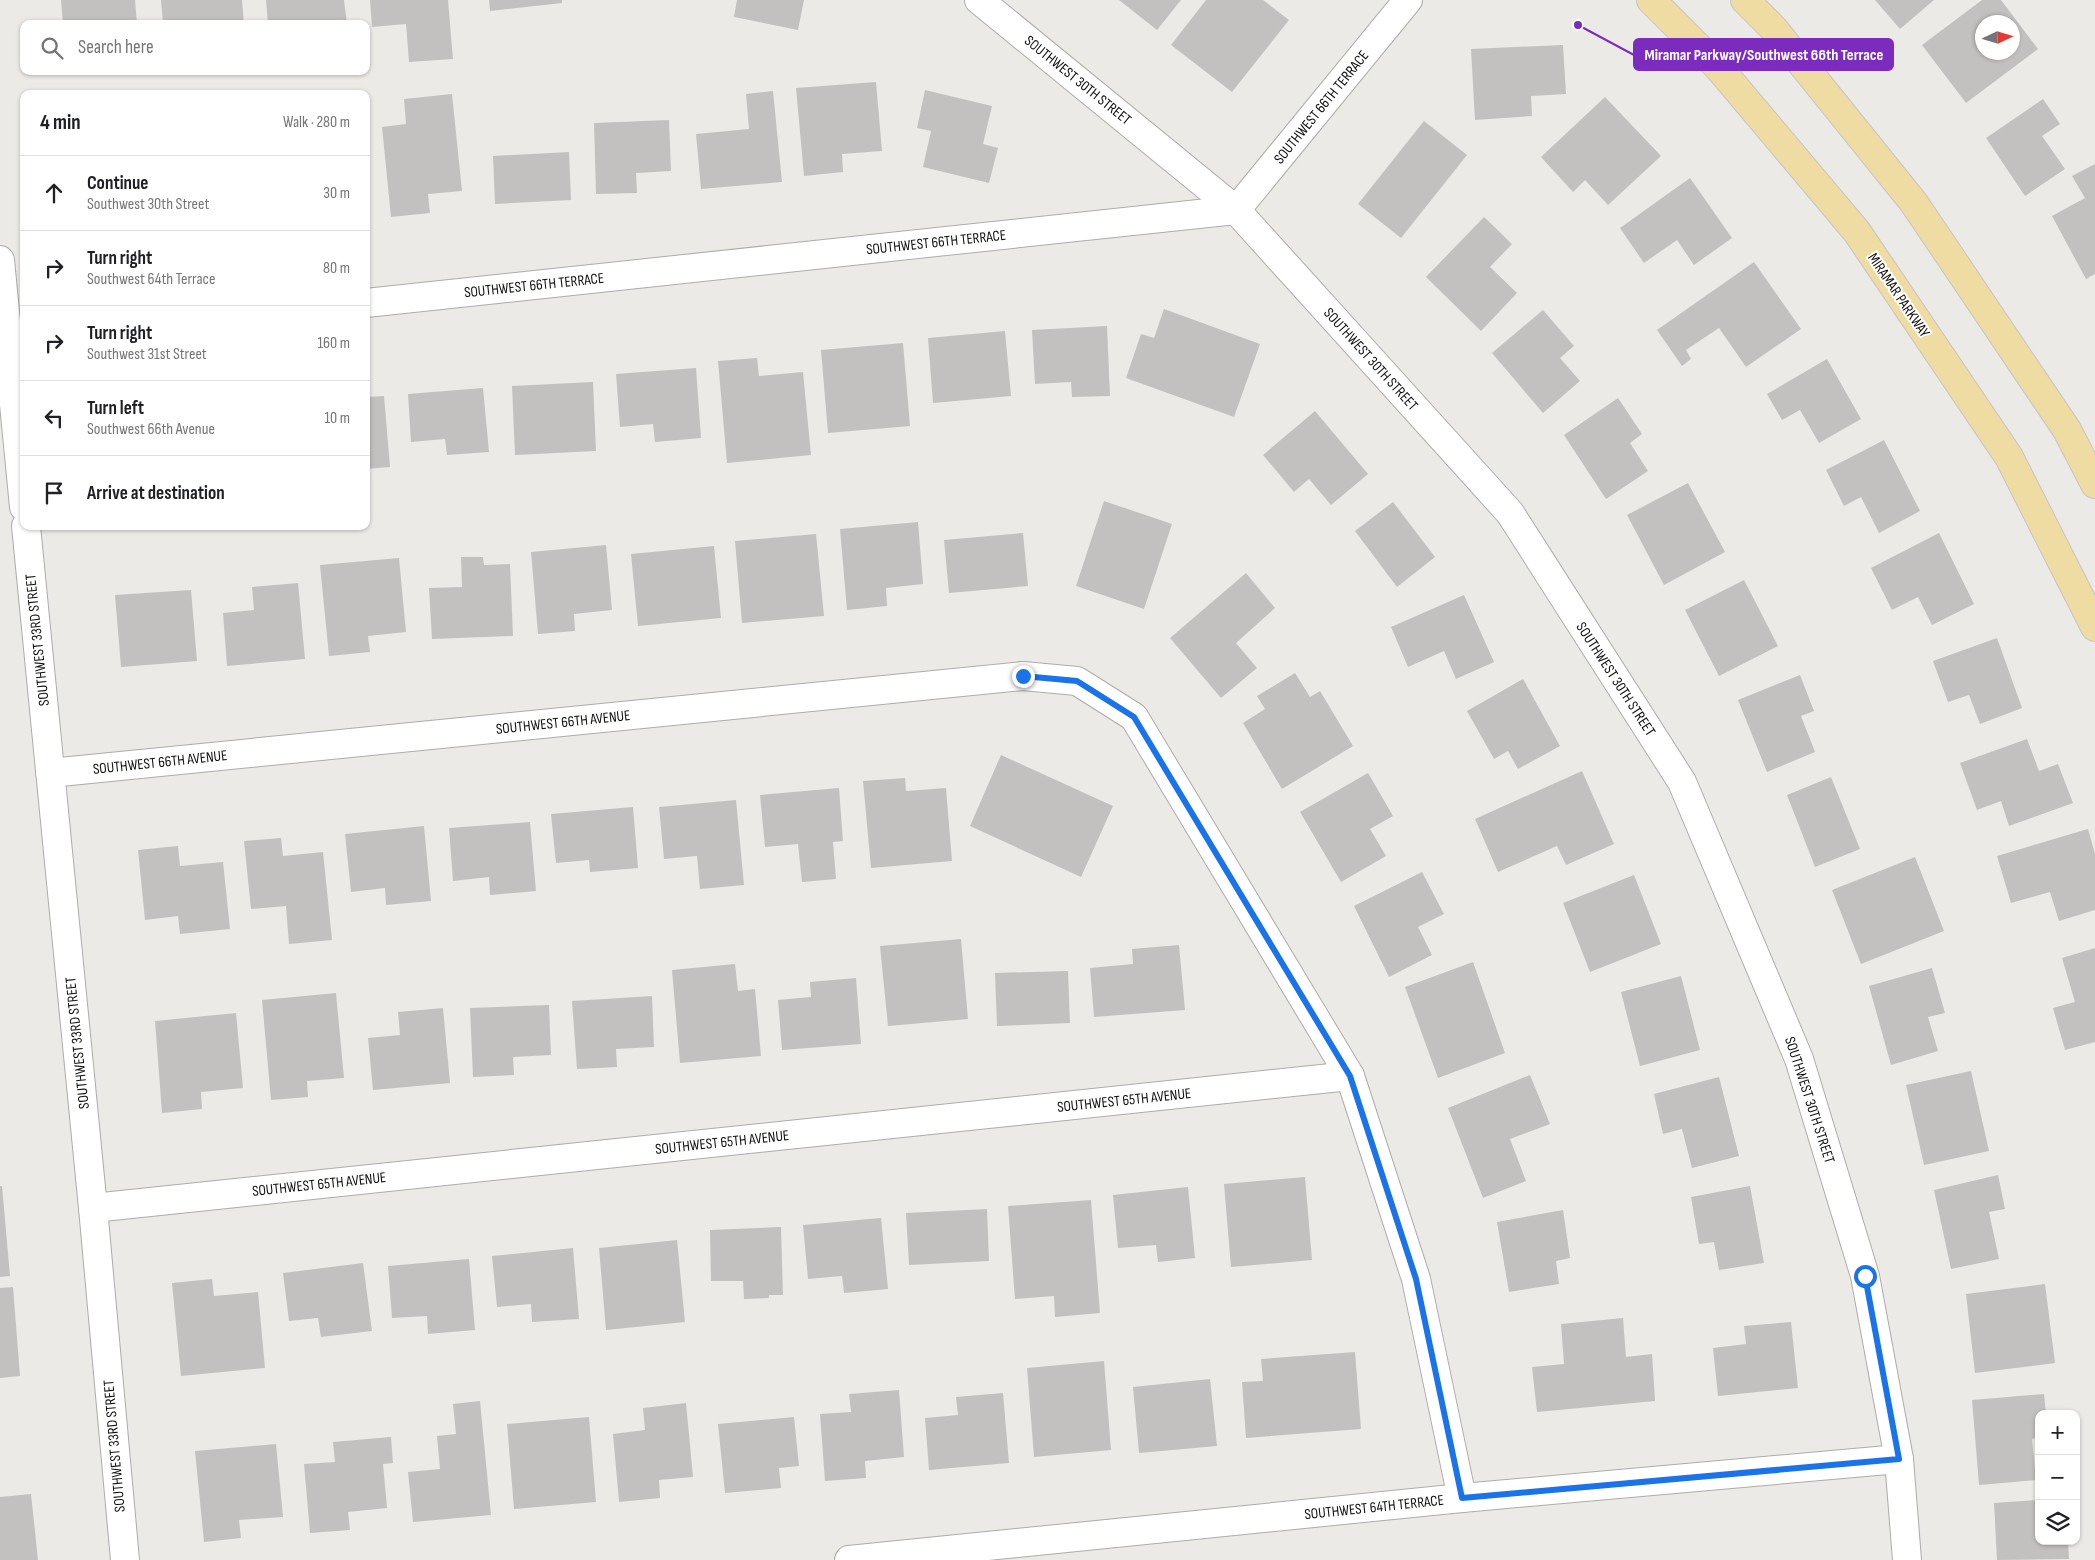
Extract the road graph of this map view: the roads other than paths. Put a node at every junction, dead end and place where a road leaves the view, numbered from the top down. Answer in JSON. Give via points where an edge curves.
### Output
{"nodes":[{"id":1,"x":979,"y":0,"type":"edge"},
{"id":2,"x":1408,"y":0,"type":"edge"},
{"id":3,"x":1651,"y":0,"type":"edge"},
{"id":4,"x":1745,"y":0,"type":"edge"},
{"id":5,"x":1236,"y":210,"type":"junction"},
{"id":6,"x":0,"y":260,"type":"edge"},
{"id":7,"x":370,"y":303,"type":"edge"},
{"id":8,"x":16,"y":341,"type":"edge"},
{"id":9,"x":20,"y":424,"type":"edge"},
{"id":10,"x":2095,"y":484,"type":"edge"},
{"id":11,"x":26,"y":530,"type":"edge"},
{"id":12,"x":2095,"y":627,"type":"edge"},
{"id":13,"x":50,"y":773,"type":"junction"},
{"id":14,"x":1350,"y":1076,"type":"junction"},
{"id":15,"x":93,"y":1208,"type":"junction"},
{"id":16,"x":1899,"y":1459,"type":"junction"},
{"id":17,"x":1462,"y":1498,"type":"junction"},
{"id":18,"x":125,"y":1560,"type":"edge"},
{"id":19,"x":849,"y":1560,"type":"edge"},
{"id":20,"x":1907,"y":1560,"type":"edge"}],
"edges":[{"from":1,"to":5,"type":"street","name":"SOUTHWEST 30TH STREET"},
{"from":2,"to":5,"type":"street","name":"SOUTHWEST 66TH TERRACE"},
{"from":3,"to":12,"type":"main road","name":"MIRAMAR PARKWAY","via":[[1720,68],[1856,232],[2009,457]]},
{"from":4,"to":10,"type":"main road","via":[[1774,28],[1914,203],[2067,430]]},
{"from":5,"to":7,"type":"street","name":"SOUTHWEST 66TH TERRACE"},
{"from":5,"to":16,"type":"street","name":"SOUTHWEST 30TH STREET","via":[[1510,513],[1682,782],[1800,1059],[1865,1276]]},
{"from":6,"to":8,"type":"street"},
{"from":8,"to":9,"type":"street"},
{"from":11,"to":13,"type":"street","name":"SOUTHWEST 33RD STREET"},
{"from":13,"to":14,"type":"street","name":"SOUTHWEST 66TH AVENUE","via":[[1023,676],[1077,681],[1134,717]]},
{"from":13,"to":15,"type":"street","name":"SOUTHWEST 33RD STREET"},
{"from":14,"to":15,"type":"street","name":"SOUTHWEST 65TH AVENUE"},
{"from":14,"to":17,"type":"street","via":[[1416,1279]]},
{"from":15,"to":18,"type":"street","name":"SOUTHWEST 33RD STREET"},
{"from":16,"to":17,"type":"street","name":"SOUTHWEST 64TH TERRACE"},
{"from":16,"to":20,"type":"street","name":"SOUTHWEST 30TH STREET"},
{"from":17,"to":19,"type":"street","name":"SOUTHWEST 64TH TERRACE"}]}
